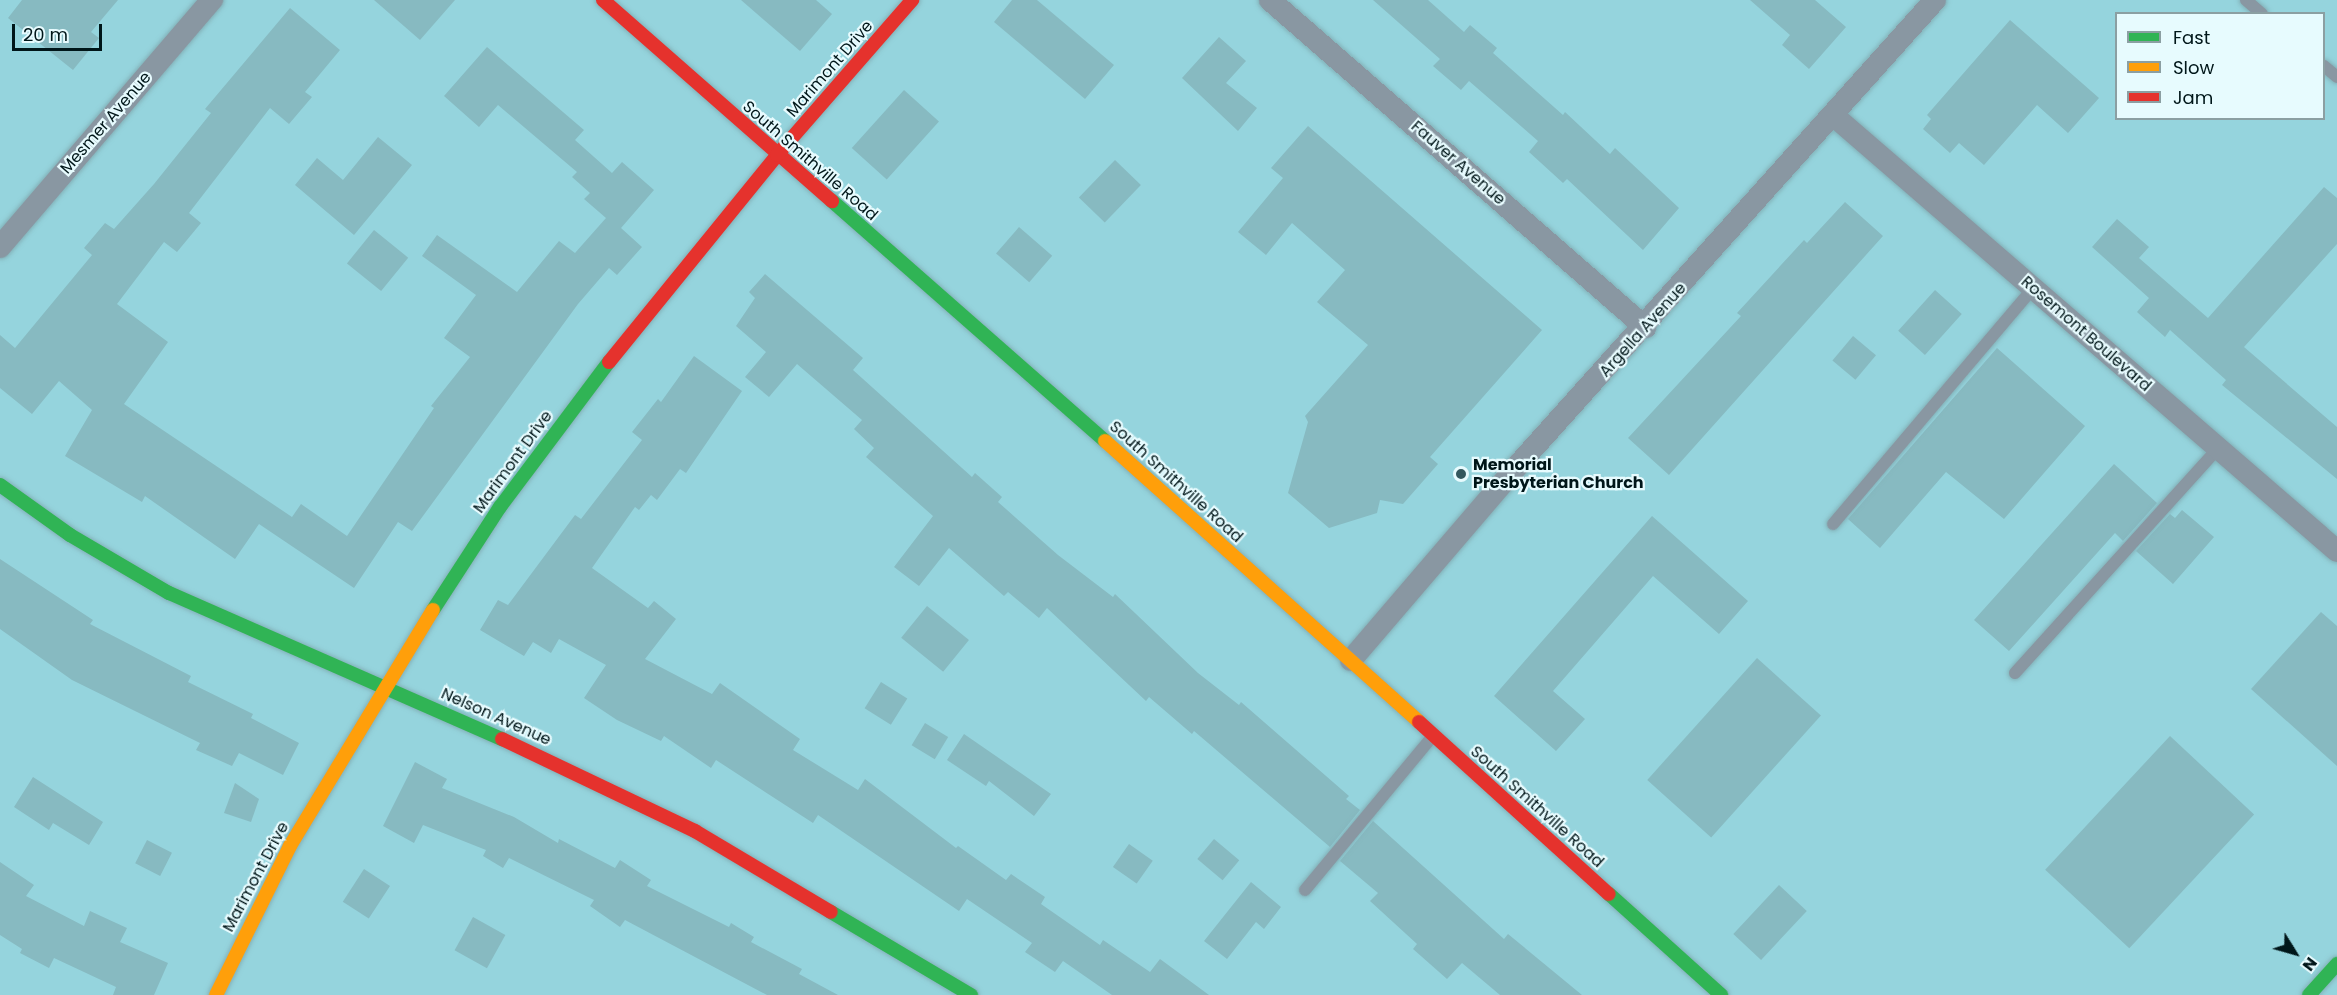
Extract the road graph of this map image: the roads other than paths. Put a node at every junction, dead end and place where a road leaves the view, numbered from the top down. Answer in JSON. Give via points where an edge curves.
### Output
{"nodes":[{"id":1,"x":212,"y":0,"type":"edge"},
{"id":2,"x":603,"y":0,"type":"edge"},
{"id":3,"x":912,"y":0,"type":"edge"},
{"id":4,"x":1270,"y":0,"type":"edge"},
{"id":5,"x":1935,"y":0,"type":"edge"},
{"id":6,"x":2246,"y":0,"type":"edge"},
{"id":7,"x":2260,"y":12,"type":"edge"},
{"id":8,"x":2325,"y":67,"type":"edge"},
{"id":9,"x":2337,"y":77,"type":"edge"},
{"id":10,"x":1834,"y":116,"type":"junction"},
{"id":11,"x":777,"y":154,"type":"junction"},
{"id":12,"x":0,"y":247,"type":"edge"},
{"id":13,"x":2033,"y":288,"type":"junction"},
{"id":14,"x":1645,"y":327,"type":"junction"},
{"id":15,"x":2218,"y":448,"type":"junction"},
{"id":16,"x":0,"y":485,"type":"edge"},
{"id":17,"x":1833,"y":524,"type":"dead end"},
{"id":18,"x":2337,"y":552,"type":"edge"},
{"id":19,"x":1351,"y":660,"type":"junction"},
{"id":20,"x":2015,"y":673,"type":"dead end"},
{"id":21,"x":384,"y":685,"type":"junction"},
{"id":22,"x":1433,"y":736,"type":"junction"},
{"id":23,"x":1305,"y":890,"type":"dead end"},
{"id":24,"x":2337,"y":964,"type":"edge"},
{"id":25,"x":216,"y":995,"type":"edge"},
{"id":26,"x":971,"y":995,"type":"edge"},
{"id":27,"x":1721,"y":995,"type":"edge"},
{"id":28,"x":2309,"y":995,"type":"edge"}],
"edges":[{"from":1,"to":12,"type":"street","name":"Mesmer Avenue"},
{"from":2,"to":11,"type":"street","name":"South Smithville Road"},
{"from":3,"to":11,"type":"street","name":"Marimont Drive"},
{"from":4,"to":14,"type":"street","name":"Fauver Avenue"},
{"from":5,"to":10,"type":"street","name":"Argella Avenue"},
{"from":6,"to":7,"type":"lane"},
{"from":8,"to":9,"type":"lane"},
{"from":10,"to":13,"type":"street","name":"Rosemont Boulevard"},
{"from":10,"to":14,"type":"street","name":"Argella Avenue"},
{"from":11,"to":19,"type":"street","name":"South Smithville Road"},
{"from":11,"to":21,"type":"street","name":"Marimont Drive","via":[[583,393],[500,507]]},
{"from":13,"to":15,"type":"street","name":"Rosemont Boulevard"},
{"from":13,"to":17,"type":"lane"},
{"from":14,"to":19,"type":"street","name":"Argella Avenue","via":[[1519,464]]},
{"from":15,"to":18,"type":"street","name":"Rosemont Boulevard"},
{"from":15,"to":20,"type":"lane"},
{"from":16,"to":21,"type":"street","name":"Nelson Avenue","via":[[70,535],[169,593],[235,625]]},
{"from":19,"to":22,"type":"street","name":"South Smithville Road"},
{"from":21,"to":25,"type":"street","name":"Marimont Drive","via":[[290,846]]},
{"from":21,"to":26,"type":"street","name":"Nelson Avenue","via":[[560,764],[694,831]]},
{"from":22,"to":23,"type":"lane"},
{"from":22,"to":27,"type":"street","name":"South Smithville Road"},
{"from":24,"to":28,"type":"street"}]}
